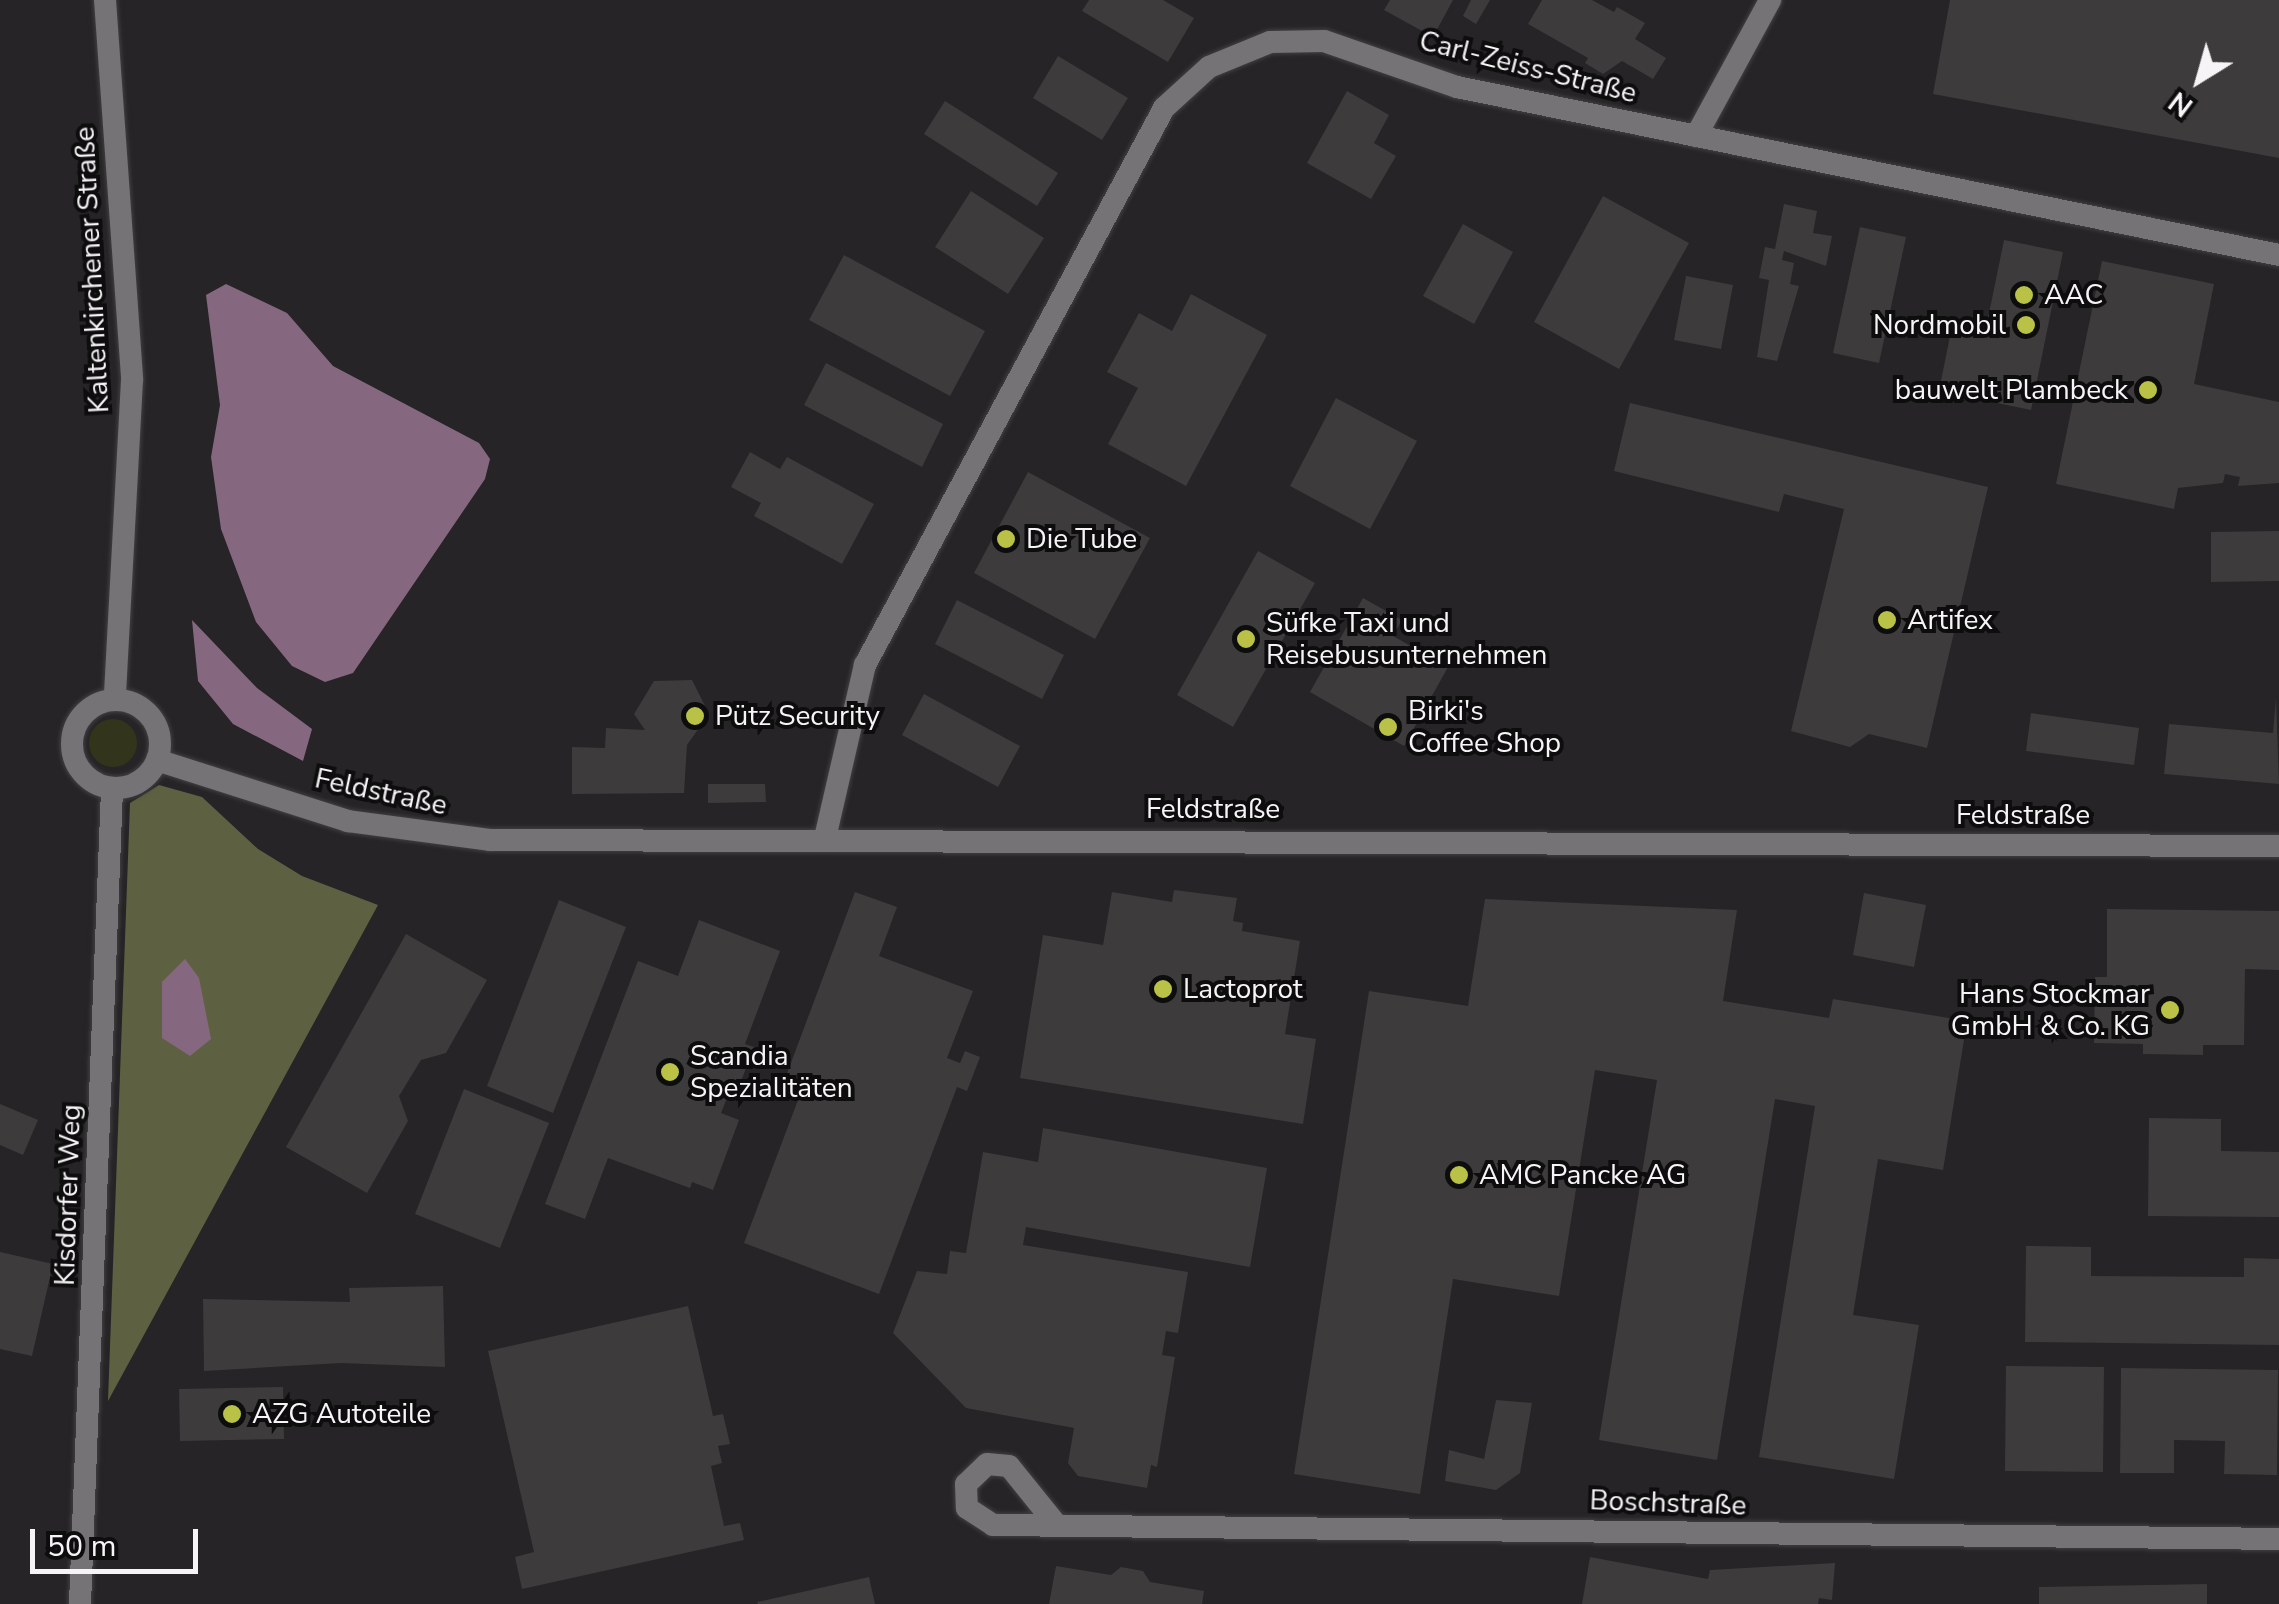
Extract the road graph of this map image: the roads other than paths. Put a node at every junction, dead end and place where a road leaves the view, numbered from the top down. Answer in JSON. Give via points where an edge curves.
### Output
{"nodes":[{"id":1,"x":104,"y":0,"type":"edge"},
{"id":2,"x":1770,"y":0,"type":"edge"},
{"id":3,"x":1696,"y":136,"type":"junction"},
{"id":4,"x":2279,"y":255,"type":"edge"},
{"id":5,"x":115,"y":699,"type":"junction"},
{"id":6,"x":158,"y":760,"type":"junction"},
{"id":7,"x":112,"y":788,"type":"junction"},
{"id":8,"x":825,"y":838,"type":"junction"},
{"id":9,"x":2279,"y":846,"type":"edge"},
{"id":10,"x":1055,"y":1523,"type":"dead end"},
{"id":11,"x":2279,"y":1539,"type":"edge"},
{"id":12,"x":80,"y":1604,"type":"edge"}],
"edges":[{"from":1,"to":5,"type":"street","name":"Kaltenkirchener Straße","via":[[132,380]]},
{"from":2,"to":3,"type":"street"},
{"from":3,"to":4,"type":"street","name":"Carl-Zeiss-Straße"},
{"from":3,"to":8,"type":"street","name":"Carl-Zeiss-Straße","via":[[1457,87],[1324,40],[1270,42],[1209,67],[1164,108],[865,665]]},
{"from":5,"to":6,"type":"street","via":[[153,718]]},
{"from":5,"to":7,"type":"street","via":[[88,710],[73,734],[76,764]]},
{"from":6,"to":7,"type":"street","via":[[139,782]]},
{"from":6,"to":8,"type":"street","name":"Feldstraße","via":[[398,832],[490,840]]},
{"from":7,"to":12,"type":"street","name":"Kisdorfer Weg"},
{"from":8,"to":9,"type":"street","name":"Feldstraße"},
{"from":10,"to":11,"type":"street","name":"Boschstraße"}]}
